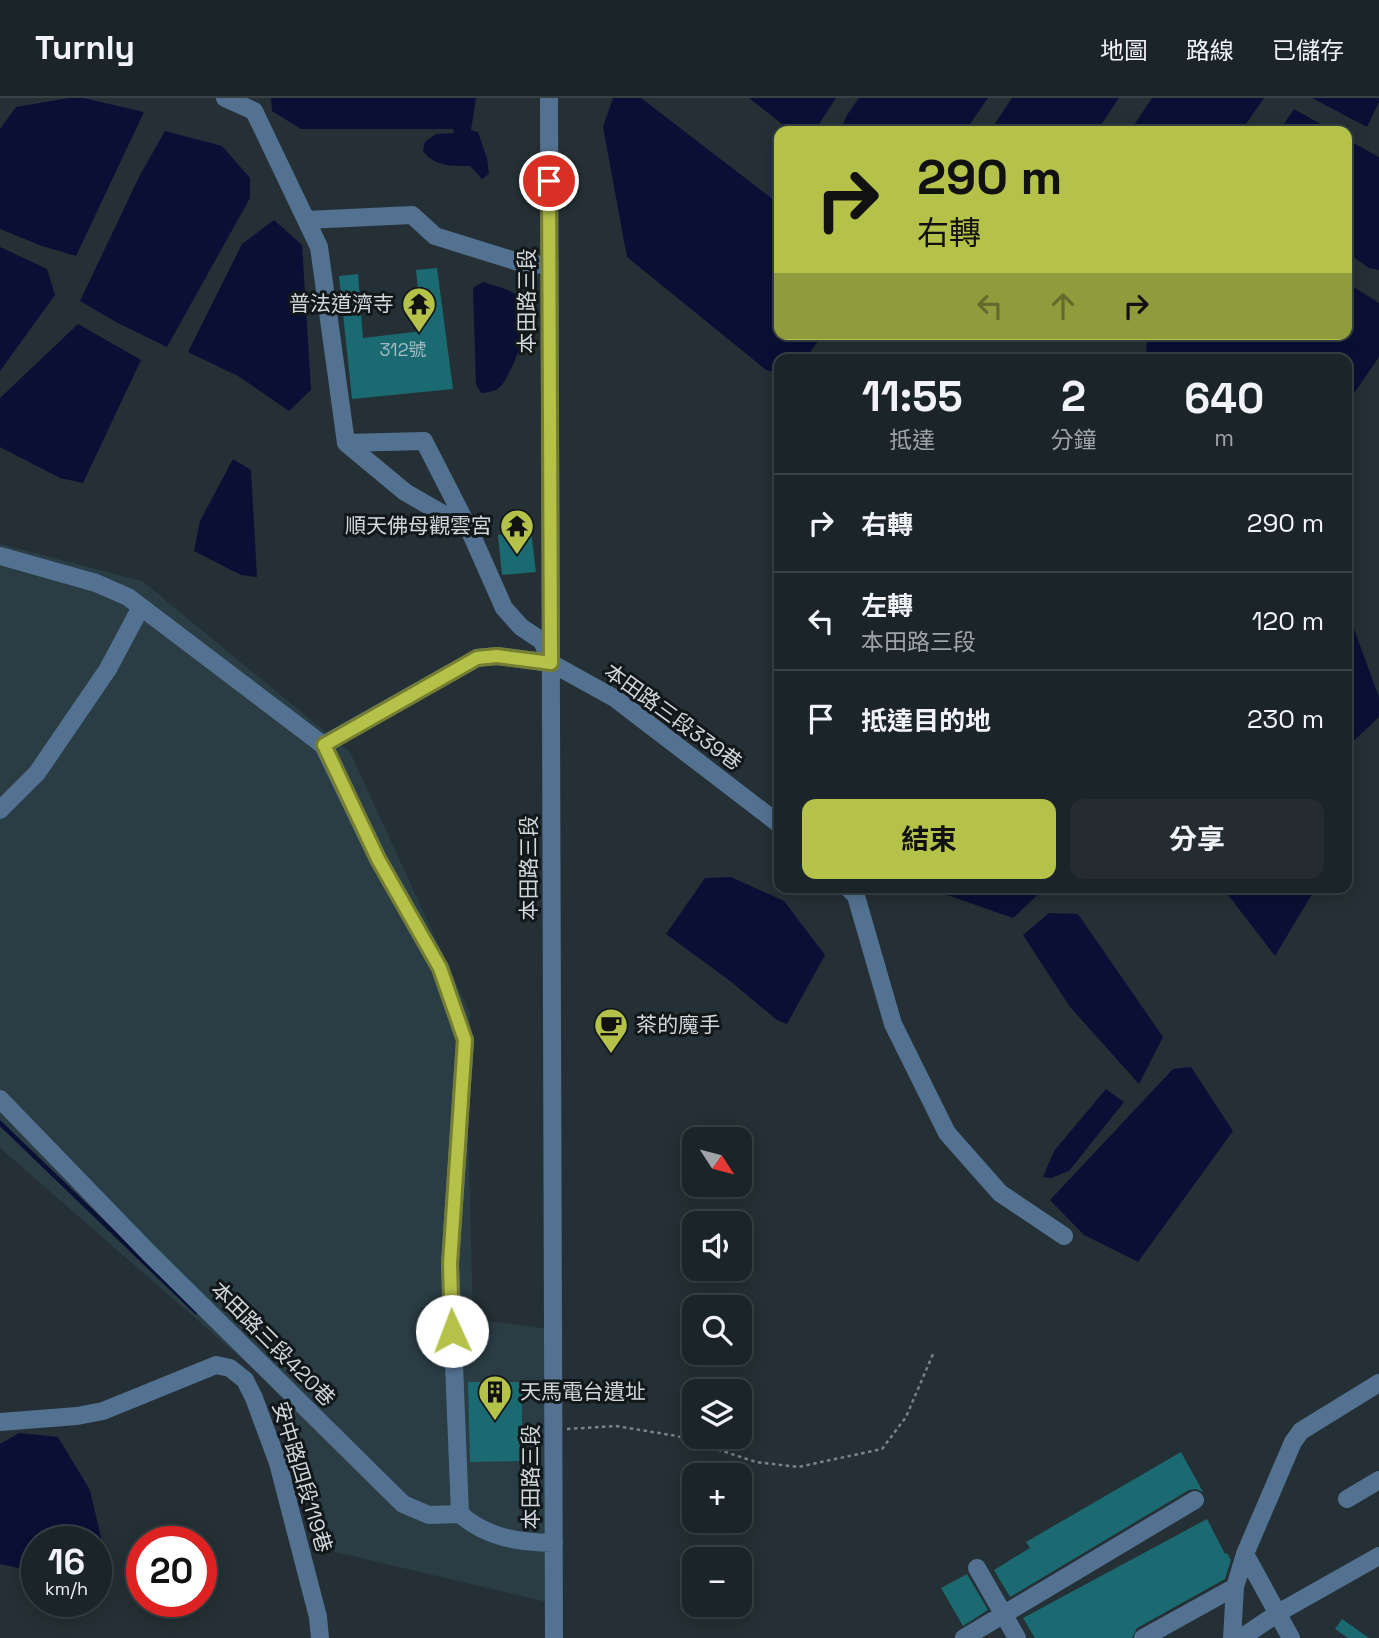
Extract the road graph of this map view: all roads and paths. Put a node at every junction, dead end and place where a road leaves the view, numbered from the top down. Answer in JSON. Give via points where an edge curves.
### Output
{"nodes":[{"id":1,"x":225,"y":98,"type":"edge"},
{"id":2,"x":549,"y":98,"type":"edge"},
{"id":3,"x":306,"y":220,"type":"junction"},
{"id":4,"x":550,"y":264,"type":"junction"},
{"id":5,"x":346,"y":443,"type":"junction"},
{"id":6,"x":469,"y":529,"type":"junction"},
{"id":7,"x":0,"y":556,"type":"edge"},
{"id":8,"x":141,"y":607,"type":"junction"},
{"id":9,"x":551,"y":663,"type":"junction"},
{"id":10,"x":324,"y":745,"type":"junction"},
{"id":11,"x":0,"y":810,"type":"edge"},
{"id":12,"x":774,"y":820,"type":"edge"},
{"id":13,"x":853,"y":893,"type":"edge"},
{"id":14,"x":0,"y":1099,"type":"edge"},
{"id":15,"x":1065,"y":1236,"type":"dead end"},
{"id":16,"x":933,"y":1354,"type":"dead end"},
{"id":17,"x":1379,"y":1383,"type":"edge"},
{"id":18,"x":0,"y":1422,"type":"edge"},
{"id":19,"x":554,"y":1430,"type":"junction"},
{"id":20,"x":1379,"y":1480,"type":"edge"},
{"id":21,"x":1347,"y":1499,"type":"dead end"},
{"id":22,"x":1195,"y":1500,"type":"dead end"},
{"id":23,"x":460,"y":1514,"type":"junction"},
{"id":24,"x":554,"y":1543,"type":"junction"},
{"id":25,"x":1245,"y":1554,"type":"junction"},
{"id":26,"x":1379,"y":1556,"type":"edge"},
{"id":27,"x":977,"y":1568,"type":"dead end"},
{"id":28,"x":1235,"y":1587,"type":"junction"},
{"id":29,"x":1278,"y":1613,"type":"junction"},
{"id":30,"x":1003,"y":1615,"type":"junction"},
{"id":31,"x":320,"y":1638,"type":"edge"},
{"id":32,"x":555,"y":1638,"type":"edge"},
{"id":33,"x":964,"y":1638,"type":"edge"},
{"id":34,"x":1017,"y":1638,"type":"edge"},
{"id":35,"x":1143,"y":1638,"type":"edge"},
{"id":36,"x":1232,"y":1638,"type":"edge"},
{"id":37,"x":1241,"y":1638,"type":"edge"},
{"id":38,"x":1291,"y":1638,"type":"edge"}],
"edges":[{"from":1,"to":3,"type":"street","via":[[254,111]]},
{"from":2,"to":4,"type":"street","name":"本田路三段"},
{"from":3,"to":4,"type":"street","via":[[412,215],[435,236],[528,265]]},
{"from":3,"to":5,"type":"street","via":[[319,247]]},
{"from":4,"to":9,"type":"street","name":"本田路三段"},
{"from":5,"to":6,"type":"street","via":[[405,492]]},
{"from":5,"to":6,"type":"street","name":"本田路三段339巷","via":[[424,441]]},
{"from":6,"to":9,"type":"street","name":"本田路三段339巷","via":[[504,608],[542,641]]},
{"from":7,"to":8,"type":"street","via":[[96,583]]},
{"from":8,"to":10,"type":"street"},
{"from":8,"to":11,"type":"street","via":[[108,669],[37,773]]},
{"from":9,"to":10,"type":"street","via":[[477,658]]},
{"from":9,"to":12,"type":"street","name":"本田路三段339巷","via":[[616,699]]},
{"from":9,"to":19,"type":"street","name":"本田路三段"},
{"from":10,"to":23,"type":"street","via":[[378,859],[440,968],[465,1040],[450,1264]]},
{"from":13,"to":15,"type":"street","via":[[893,1024],[947,1133],[1000,1193]]},
{"from":14,"to":23,"type":"street","name":"本田路三段420巷","via":[[403,1504],[429,1516]]},
{"from":16,"to":19,"type":"path","via":[[906,1417],[882,1449],[798,1467],[756,1462],[677,1436],[616,1426]]},
{"from":17,"to":25,"type":"street","via":[[1301,1431]]},
{"from":18,"to":31,"type":"street","name":"安中路四段119巷","via":[[103,1411],[216,1365],[230,1368],[245,1380],[278,1463]]},
{"from":19,"to":24,"type":"street","name":"本田路三段"},
{"from":20,"to":21,"type":"street"},
{"from":22,"to":30,"type":"street"},
{"from":23,"to":24,"type":"street","via":[[497,1537]]},
{"from":24,"to":32,"type":"street","name":"本田路三段"},
{"from":25,"to":28,"type":"street"},
{"from":25,"to":29,"type":"street"},
{"from":26,"to":29,"type":"street"},
{"from":27,"to":30,"type":"street"},
{"from":28,"to":35,"type":"street"},
{"from":28,"to":36,"type":"street"},
{"from":29,"to":37,"type":"street"},
{"from":29,"to":38,"type":"street"},
{"from":30,"to":33,"type":"street"},
{"from":30,"to":34,"type":"street"}]}
